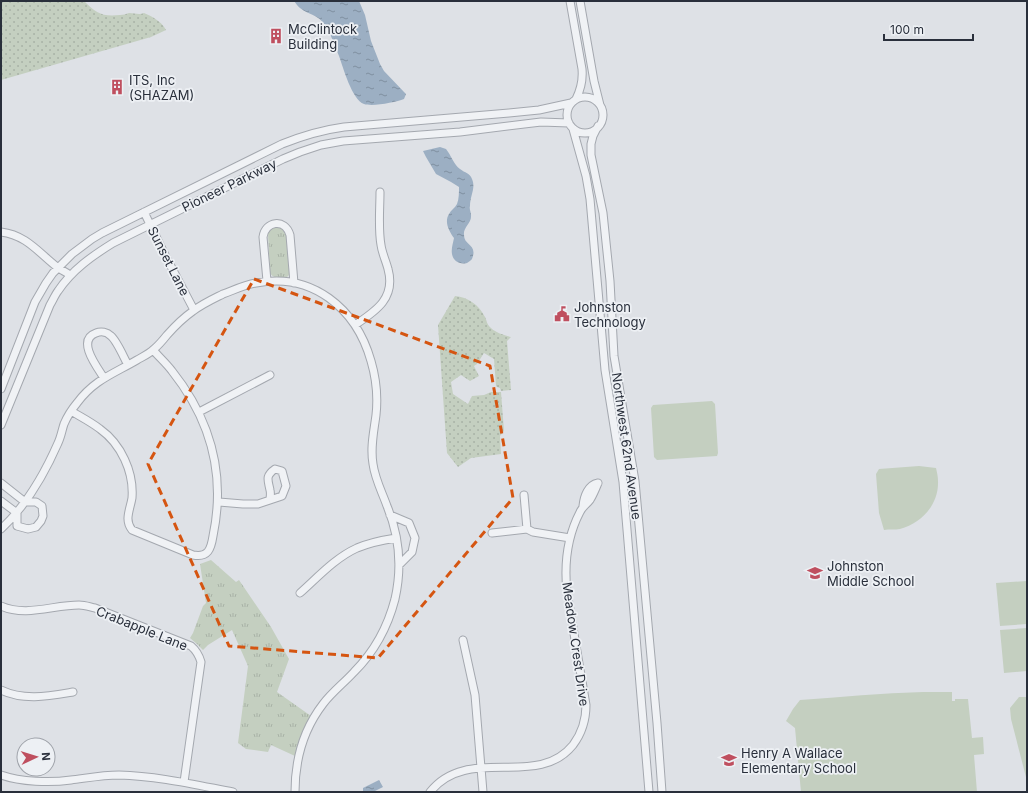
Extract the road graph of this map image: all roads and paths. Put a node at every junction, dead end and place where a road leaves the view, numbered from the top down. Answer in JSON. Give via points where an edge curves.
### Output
{"nodes":[{"id":1,"x":570,"y":1,"type":"edge"},
{"id":2,"x":580,"y":1,"type":"edge"},
{"id":3,"x":574,"y":101,"type":"junction"},
{"id":4,"x":600,"y":107,"type":"junction"},
{"id":5,"x":571,"y":126,"type":"junction"},
{"id":6,"x":598,"y":126,"type":"junction"},
{"id":7,"x":380,"y":192,"type":"dead end"},
{"id":8,"x":144,"y":212,"type":"junction"},
{"id":9,"x":150,"y":224,"type":"junction"},
{"id":10,"x":1,"y":232,"type":"edge"},
{"id":11,"x":58,"y":268,"type":"junction"},
{"id":12,"x":70,"y":275,"type":"junction"},
{"id":13,"x":266,"y":281,"type":"junction"},
{"id":14,"x":294,"y":282,"type":"junction"},
{"id":15,"x":194,"y":310,"type":"junction"},
{"id":16,"x":355,"y":325,"type":"junction"},
{"id":17,"x":153,"y":350,"type":"junction"},
{"id":18,"x":128,"y":365,"type":"junction"},
{"id":19,"x":270,"y":375,"type":"dead end"},
{"id":20,"x":104,"y":378,"type":"junction"},
{"id":21,"x":1,"y":389,"type":"edge"},
{"id":22,"x":71,"y":411,"type":"junction"},
{"id":23,"x":199,"y":412,"type":"junction"},
{"id":24,"x":1,"y":425,"type":"edge"},
{"id":25,"x":1,"y":483,"type":"edge"},
{"id":26,"x":524,"y":495,"type":"dead end"},
{"id":27,"x":270,"y":500,"type":"dead end"},
{"id":28,"x":1,"y":501,"type":"edge"},
{"id":29,"x":25,"y":502,"type":"junction"},
{"id":30,"x":219,"y":502,"type":"junction"},
{"id":31,"x":583,"y":506,"type":"dead end"},
{"id":32,"x":17,"y":513,"type":"junction"},
{"id":33,"x":390,"y":515,"type":"junction"},
{"id":34,"x":527,"y":529,"type":"junction"},
{"id":35,"x":1,"y":530,"type":"edge"},
{"id":36,"x":492,"y":533,"type":"dead end"},
{"id":37,"x":396,"y":538,"type":"junction"},
{"id":38,"x":570,"y":538,"type":"junction"},
{"id":39,"x":399,"y":565,"type":"junction"},
{"id":40,"x":300,"y":593,"type":"dead end"},
{"id":41,"x":1,"y":606,"type":"edge"},
{"id":42,"x":463,"y":640,"type":"dead end"},
{"id":43,"x":1,"y":690,"type":"edge"},
{"id":44,"x":73,"y":692,"type":"dead end"},
{"id":45,"x":481,"y":767,"type":"junction"},
{"id":46,"x":1,"y":776,"type":"edge"},
{"id":47,"x":184,"y":782,"type":"junction"},
{"id":48,"x":233,"y":792,"type":"edge"},
{"id":49,"x":295,"y":792,"type":"edge"},
{"id":50,"x":430,"y":792,"type":"edge"},
{"id":51,"x":483,"y":792,"type":"edge"},
{"id":52,"x":649,"y":792,"type":"edge"},
{"id":53,"x":662,"y":792,"type":"edge"}],
"edges":[{"from":1,"to":3,"type":"street","via":[[583,80]]},
{"from":2,"to":4,"type":"street"},
{"from":3,"to":4,"type":"street","via":[[583,97],[590,98]]},
{"from":3,"to":5,"type":"street","via":[[567,116]]},
{"from":3,"to":8,"type":"street","name":"Pioneer Parkway","via":[[539,110],[322,130],[282,144]]},
{"from":4,"to":6,"type":"street","via":[[602,120]]},
{"from":5,"to":6,"type":"street","via":[[579,132],[586,133]]},
{"from":5,"to":9,"type":"street","name":"Pioneer Parkway","via":[[541,122],[321,145],[283,159]]},
{"from":5,"to":52,"type":"street","name":"Northwest 62nd Avenue","via":[[590,199],[605,370],[623,482]]},
{"from":6,"to":53,"type":"street","name":"Northwest 62nd Avenue","via":[[591,144],[591,155],[603,213],[614,356],[635,481]]},
{"from":7,"to":16,"type":"street","via":[[380,244],[389,274],[388,289],[377,309]]},
{"from":8,"to":9,"type":"street","name":"Sunset Lane"},
{"from":8,"to":11,"type":"street","name":"Pioneer Parkway","via":[[92,239]]},
{"from":9,"to":12,"type":"street","name":"Pioneer Parkway","via":[[97,253]]},
{"from":9,"to":15,"type":"street","name":"Sunset Lane"},
{"from":10,"to":11,"type":"street","via":[[24,239]]},
{"from":11,"to":12,"type":"street"},
{"from":11,"to":21,"type":"street","name":"Pioneer Parkway","via":[[35,302]]},
{"from":12,"to":24,"type":"street","name":"Pioneer Parkway","via":[[50,305]]},
{"from":13,"to":14,"type":"street"},
{"from":13,"to":14,"type":"street","via":[[263,233],[270,225],[280,224],[285,226],[290,235]]},
{"from":13,"to":15,"type":"street","via":[[235,289]]},
{"from":14,"to":16,"type":"street","via":[[325,295],[336,303]]},
{"from":15,"to":17,"type":"street"},
{"from":16,"to":33,"type":"street","via":[[366,345],[374,372],[377,400],[372,440],[373,463]]},
{"from":17,"to":18,"type":"street"},
{"from":17,"to":23,"type":"street","via":[[172,370]]},
{"from":18,"to":20,"type":"street"},
{"from":18,"to":20,"type":"street","via":[[112,336],[104,332],[94,333],[88,341],[89,351]]},
{"from":19,"to":23,"type":"street"},
{"from":20,"to":22,"type":"street","via":[[95,383]]},
{"from":22,"to":29,"type":"street","via":[[45,471]]},
{"from":22,"to":30,"type":"street","via":[[107,435],[124,457],[132,489],[127,521],[132,530],[192,555],[206,554],[212,542]]},
{"from":23,"to":30,"type":"street","via":[[215,458]]},
{"from":25,"to":29,"type":"street"},
{"from":26,"to":34,"type":"street"},
{"from":27,"to":30,"type":"street","via":[[258,504]]},
{"from":28,"to":32,"type":"street"},
{"from":29,"to":32,"type":"street"},
{"from":29,"to":32,"type":"street","via":[[36,502],[42,506],[41,521],[36,527],[28,529],[17,526]]},
{"from":31,"to":38,"type":"street","name":"Meadow Crest Drive"},
{"from":32,"to":35,"type":"street"},
{"from":33,"to":37,"type":"street"},
{"from":33,"to":39,"type":"street","via":[[409,523],[415,538],[412,552]]},
{"from":34,"to":36,"type":"street"},
{"from":34,"to":38,"type":"street"},
{"from":37,"to":39,"type":"street"},
{"from":37,"to":40,"type":"street","via":[[369,544],[346,554]]},
{"from":38,"to":45,"type":"street","name":"Meadow Crest Drive","via":[[566,557],[566,577],[586,705],[581,732],[570,748],[546,764],[528,767]]},
{"from":39,"to":49,"type":"street","via":[[394,602],[380,637],[364,661],[324,702],[309,726],[297,763]]},
{"from":41,"to":47,"type":"street","name":"Crabapple Lane","via":[[20,610],[68,606],[95,608],[191,646],[200,656],[201,662]]},
{"from":42,"to":45,"type":"street","via":[[475,695]]},
{"from":43,"to":44,"type":"street","via":[[13,695],[30,697]]},
{"from":45,"to":50,"type":"street","name":"Meadow Crest Drive","via":[[460,771],[437,784]]},
{"from":45,"to":51,"type":"street"},
{"from":46,"to":47,"type":"street","via":[[47,782],[117,775]]},
{"from":47,"to":48,"type":"street"}]}
